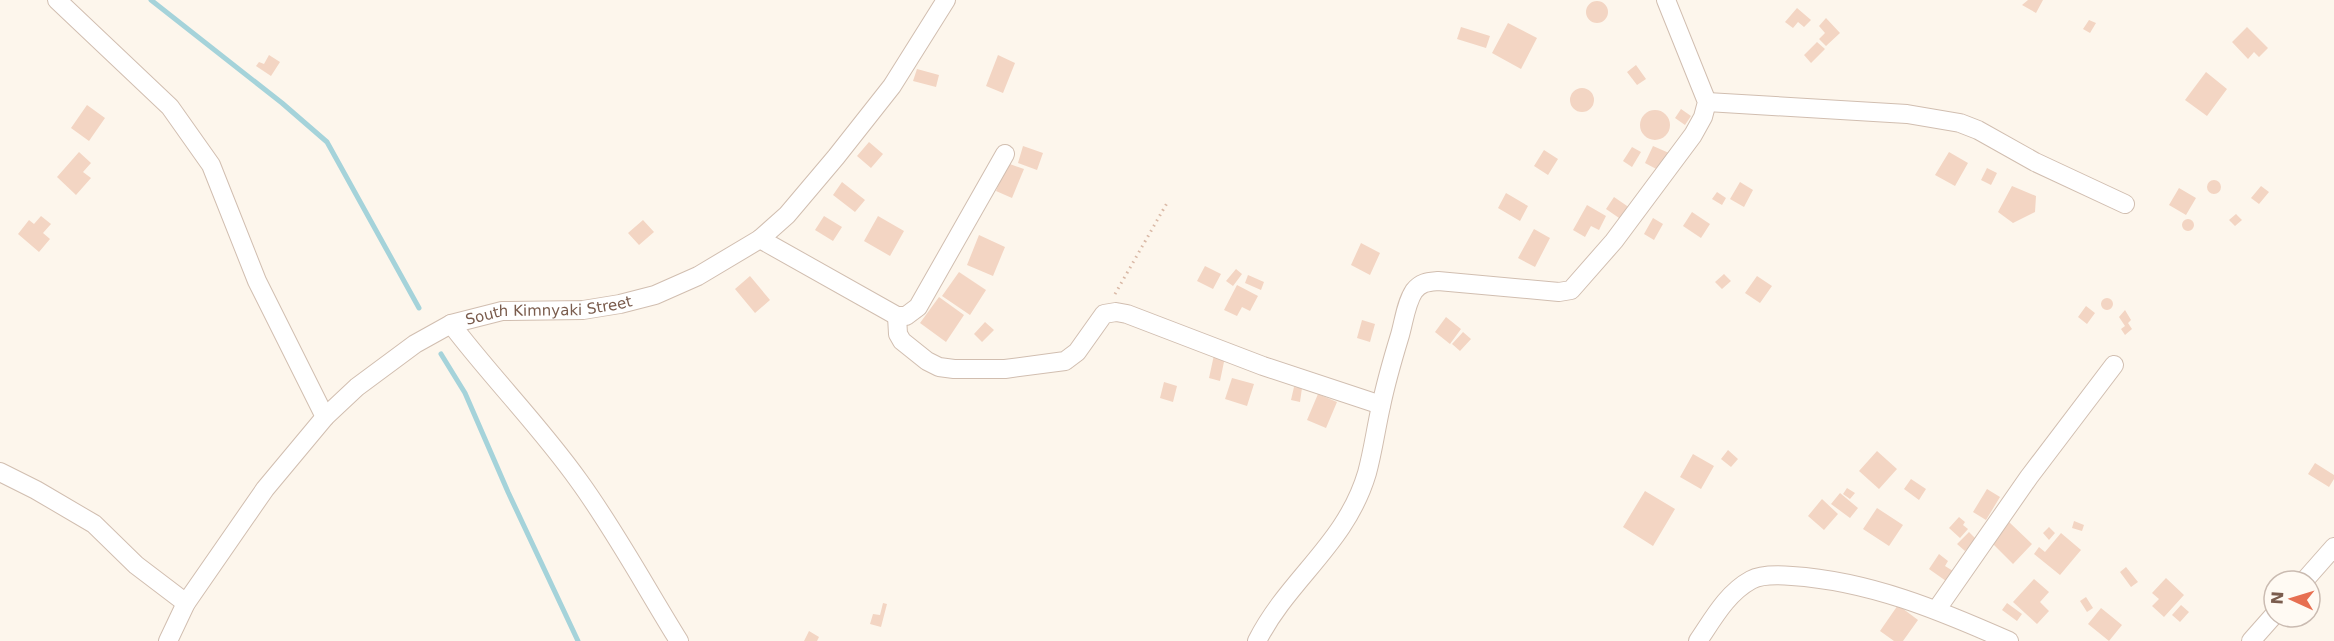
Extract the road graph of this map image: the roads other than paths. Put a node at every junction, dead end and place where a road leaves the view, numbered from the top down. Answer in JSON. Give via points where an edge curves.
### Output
{"nodes":[{"id":1,"x":57,"y":0,"type":"edge"},
{"id":2,"x":946,"y":0,"type":"edge"},
{"id":3,"x":1666,"y":0,"type":"edge"},
{"id":4,"x":1707,"y":102,"type":"junction"},
{"id":5,"x":1005,"y":154,"type":"dead end"},
{"id":6,"x":2125,"y":204,"type":"dead end"},
{"id":7,"x":760,"y":239,"type":"junction"},
{"id":8,"x":897,"y":316,"type":"junction"},
{"id":9,"x":451,"y":324,"type":"junction"},
{"id":10,"x":2114,"y":365,"type":"dead end"},
{"id":11,"x":1381,"y":405,"type":"junction"},
{"id":12,"x":325,"y":417,"type":"junction"},
{"id":13,"x":0,"y":472,"type":"edge"},
{"id":14,"x":2334,"y":547,"type":"edge"},
{"id":15,"x":2315,"y":569,"type":"edge"},
{"id":16,"x":186,"y":603,"type":"junction"},
{"id":17,"x":1937,"y":609,"type":"junction"},
{"id":18,"x":2262,"y":629,"type":"edge"},
{"id":19,"x":168,"y":641,"type":"edge"},
{"id":20,"x":679,"y":641,"type":"edge"},
{"id":21,"x":1257,"y":641,"type":"edge"},
{"id":22,"x":1698,"y":641,"type":"edge"},
{"id":23,"x":2009,"y":641,"type":"edge"},
{"id":24,"x":2251,"y":641,"type":"edge"}],
"edges":[{"from":1,"to":12,"type":"street","via":[[170,107],[211,165],[257,281]]},
{"from":2,"to":7,"type":"street","name":"South Kimnyaki Street","via":[[892,86],[850,140],[811,189]]},
{"from":3,"to":4,"type":"street"},
{"from":4,"to":6,"type":"street","via":[[1906,114],[1960,123]]},
{"from":4,"to":11,"type":"street","via":[[1693,135],[1614,241],[1571,291],[1424,282],[1407,307]]},
{"from":5,"to":8,"type":"street","via":[[918,307],[906,316]]},
{"from":7,"to":8,"type":"street"},
{"from":7,"to":9,"type":"street","name":"South Kimnyaki Street","via":[[698,276],[655,295],[583,310],[502,311]]},
{"from":8,"to":11,"type":"street","via":[[902,341],[939,367],[1005,369],[1065,361],[1077,352],[1104,314],[1127,314],[1263,366]]},
{"from":9,"to":12,"type":"street","name":"South Kimnyaki Street","via":[[394,359]]},
{"from":9,"to":20,"type":"street","via":[[580,482]]},
{"from":10,"to":17,"type":"street","via":[[2029,477]]},
{"from":11,"to":21,"type":"street","via":[[1367,473],[1354,509],[1334,541],[1265,624]]},
{"from":12,"to":16,"type":"street","name":"South Kimnyaki Street","via":[[266,489]]},
{"from":13,"to":16,"type":"street","via":[[94,524],[136,565]]},
{"from":14,"to":15,"type":"street"},
{"from":16,"to":19,"type":"street","name":"South Kimnyaki Street"},
{"from":17,"to":22,"type":"street","via":[[1827,578],[1776,575],[1753,579],[1729,597]]},
{"from":17,"to":23,"type":"street"},
{"from":18,"to":24,"type":"street"}]}
